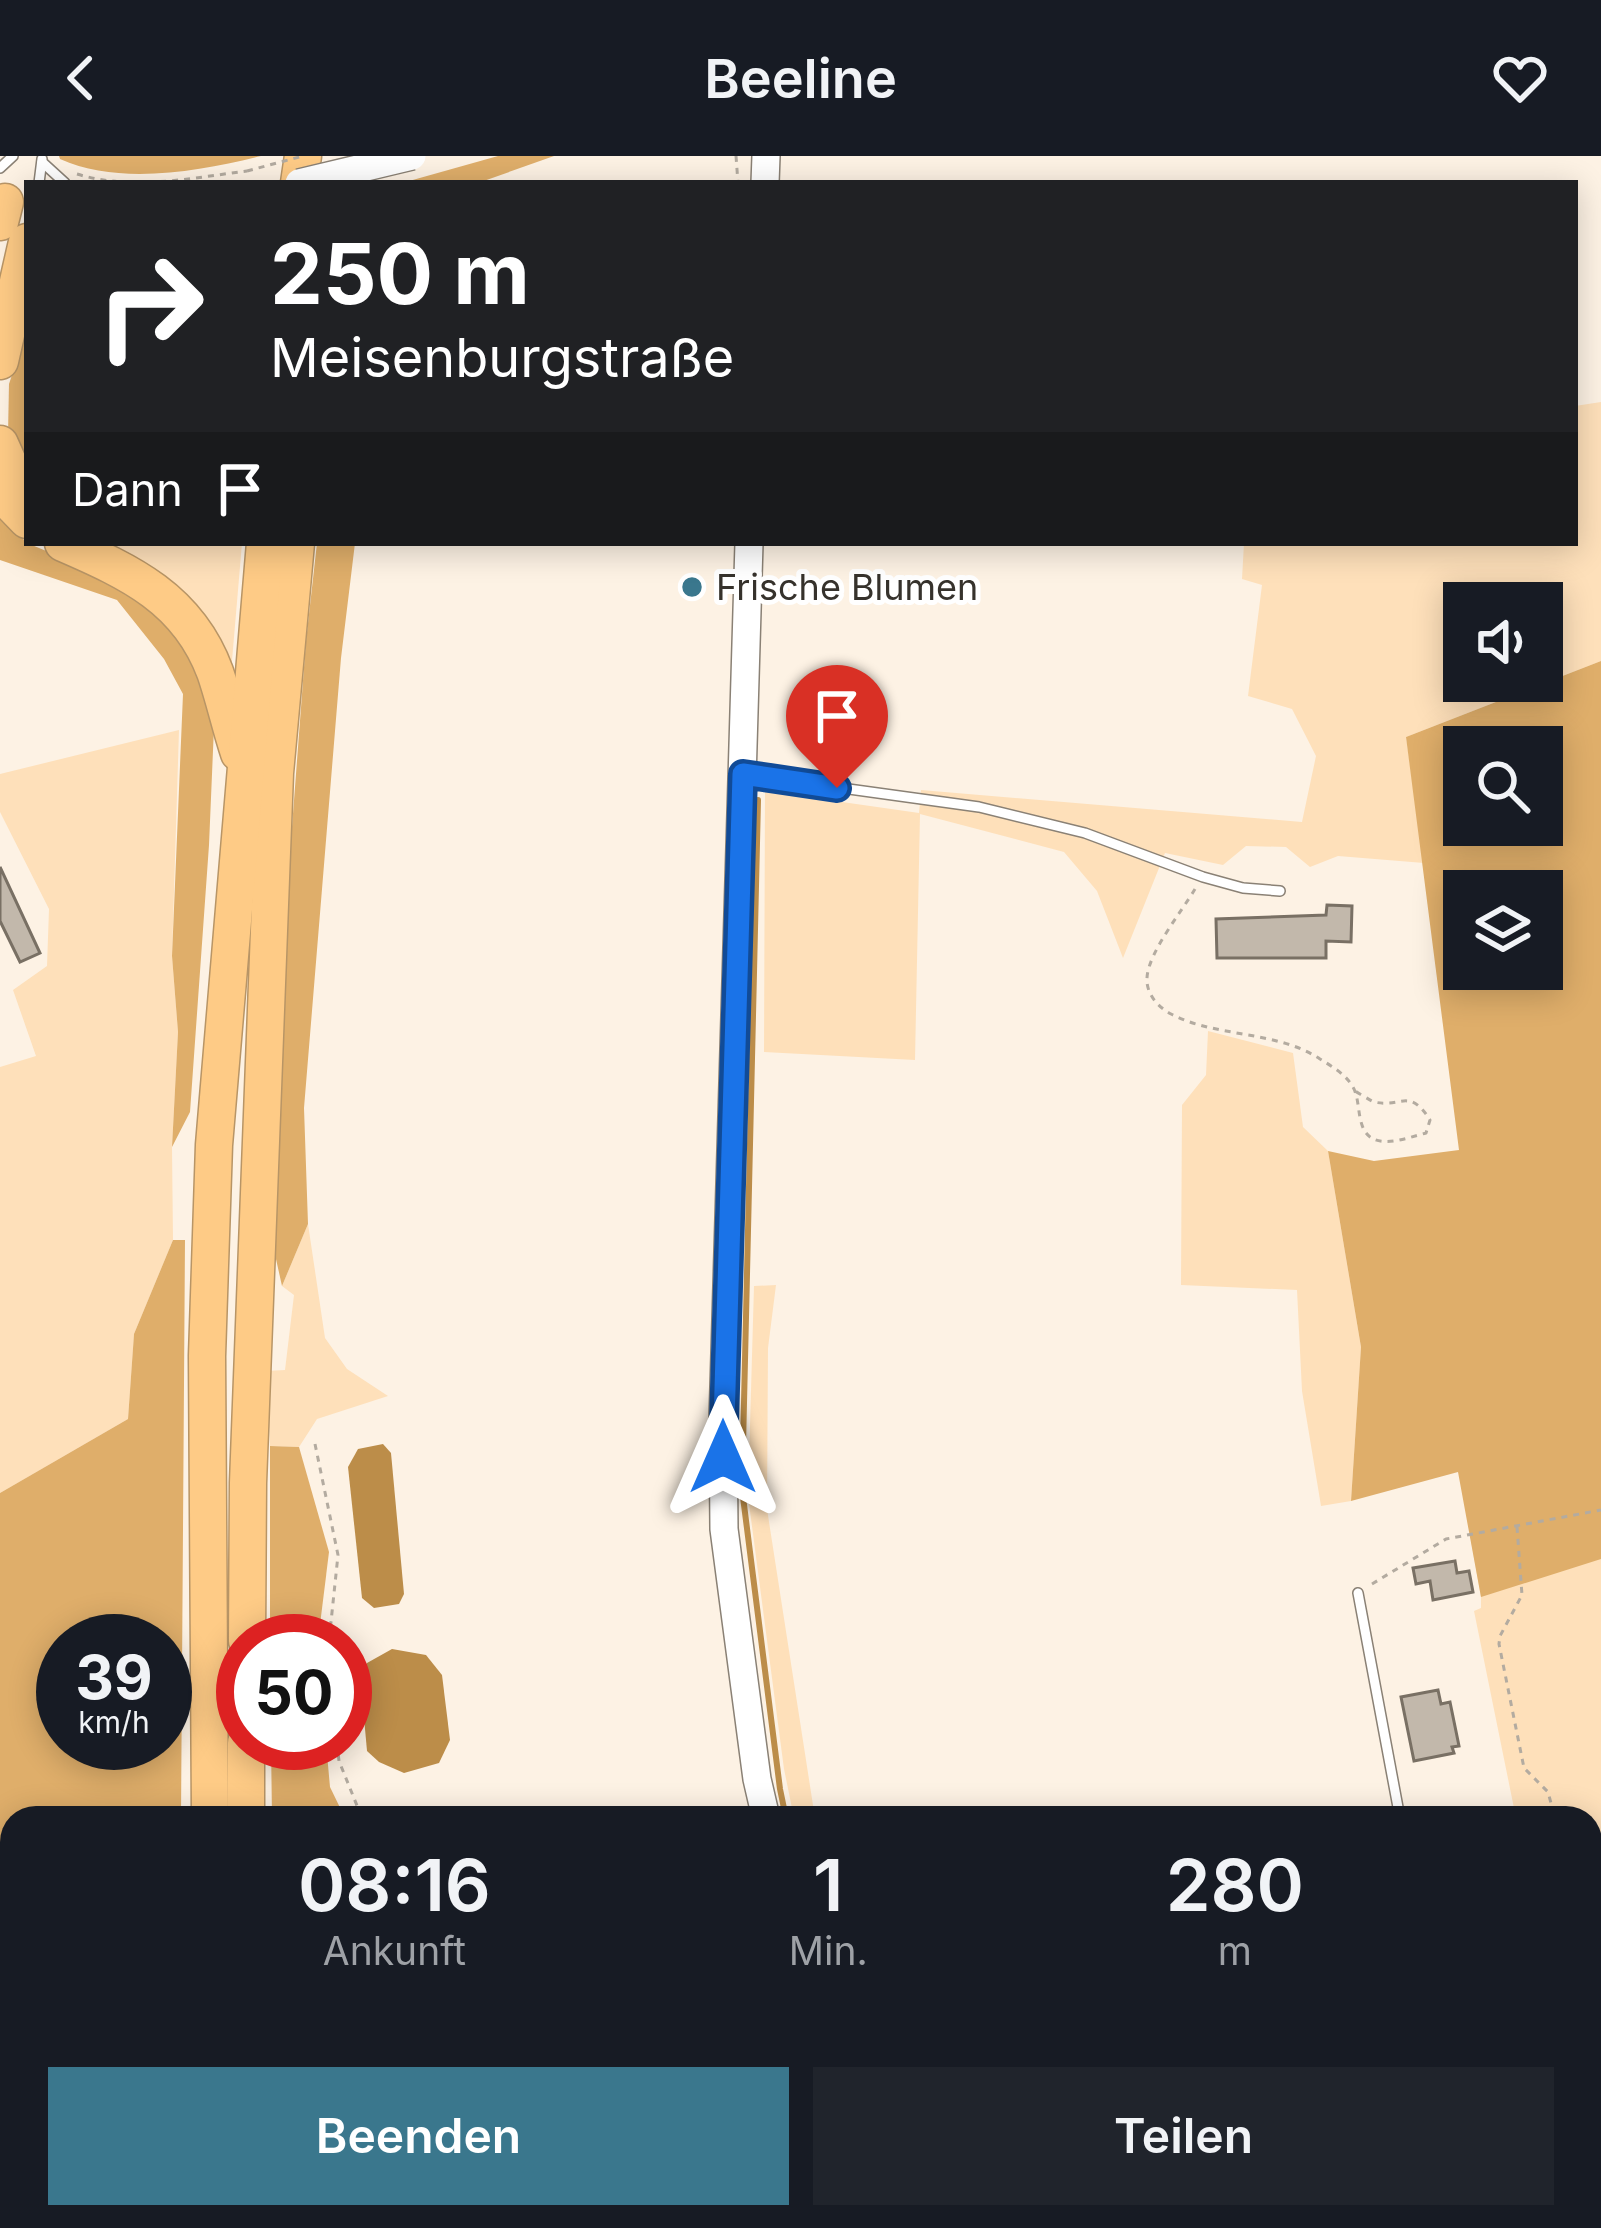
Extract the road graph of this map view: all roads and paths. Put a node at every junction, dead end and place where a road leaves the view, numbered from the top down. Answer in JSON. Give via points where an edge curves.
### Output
{"nodes":[{"id":1,"x":13,"y":156,"type":"edge"},
{"id":2,"x":303,"y":156,"type":"edge"},
{"id":3,"x":412,"y":156,"type":"edge"},
{"id":4,"x":64,"y":180,"type":"edge"},
{"id":5,"x":97,"y":180,"type":"edge"},
{"id":6,"x":177,"y":180,"type":"edge"},
{"id":7,"x":312,"y":180,"type":"edge"},
{"id":8,"x":6,"y":199,"type":"edge"},
{"id":9,"x":24,"y":266,"type":"edge"},
{"id":10,"x":20,"y":299,"type":"edge"},
{"id":11,"x":0,"y":361,"type":"edge"},
{"id":12,"x":0,"y":444,"type":"edge"},
{"id":13,"x":24,"y":486,"type":"edge"},
{"id":14,"x":0,"y":492,"type":"edge"},
{"id":15,"x":24,"y":517,"type":"edge"},
{"id":16,"x":69,"y":546,"type":"edge"},
{"id":17,"x":265,"y":546,"type":"edge"},
{"id":18,"x":296,"y":546,"type":"edge"},
{"id":19,"x":749,"y":546,"type":"edge"},
{"id":20,"x":244,"y":769,"type":"junction"},
{"id":21,"x":743,"y":774,"type":"junction"},
{"id":22,"x":1203,"y":877,"type":"junction"},
{"id":23,"x":1280,"y":891,"type":"dead end"},
{"id":24,"x":1355,"y":1091,"type":"junction"},
{"id":25,"x":315,"y":1444,"type":"dead end"},
{"id":26,"x":1601,"y":1510,"type":"edge"},
{"id":27,"x":1517,"y":1527,"type":"junction"},
{"id":28,"x":1358,"y":1593,"type":"joint"},
{"id":29,"x":247,"y":1614,"type":"edge"},
{"id":30,"x":332,"y":1614,"type":"edge"},
{"id":31,"x":246,"y":1770,"type":"edge"},
{"id":32,"x":343,"y":1770,"type":"edge"},
{"id":33,"x":210,"y":1806,"type":"edge"},
{"id":34,"x":246,"y":1806,"type":"edge"},
{"id":35,"x":357,"y":1806,"type":"edge"},
{"id":36,"x":763,"y":1806,"type":"edge"},
{"id":37,"x":1398,"y":1806,"type":"edge"},
{"id":38,"x":1552,"y":1806,"type":"edge"}],
"edges":[{"from":1,"to":8,"type":"lane"},
{"from":2,"to":6,"type":"path","bridge":true},
{"from":3,"to":7,"type":"main road","bridge":true},
{"from":4,"to":5,"type":"path","bridge":true,"via":[[69,171]]},
{"from":9,"to":10,"type":"highway"},
{"from":10,"to":11,"type":"highway"},
{"from":12,"to":13,"type":"highway"},
{"from":14,"to":15,"type":"highway"},
{"from":16,"to":20,"type":"highway","via":[[142,580],[185,620],[214,671]]},
{"from":17,"to":20,"type":"highway"},
{"from":18,"to":29,"type":"highway","via":[[274,773]]},
{"from":19,"to":21,"type":"main road"},
{"from":20,"to":33,"type":"highway","via":[[214,1145],[207,1356]]},
{"from":21,"to":22,"type":"lane","via":[[979,807],[1085,833]]},
{"from":21,"to":36,"type":"main road","via":[[724,1529]]},
{"from":22,"to":23,"type":"lane"},
{"from":22,"to":24,"type":"path","via":[[1154,956],[1151,998],[1170,1014],[1314,1054]]},
{"from":24,"to":24,"type":"path","via":[[1371,1101],[1408,1099],[1430,1120],[1426,1133],[1374,1140],[1363,1131]]},
{"from":25,"to":30,"type":"path","via":[[338,1555]]},
{"from":26,"to":27,"type":"path"},
{"from":27,"to":28,"type":"path","via":[[1446,1539]]},
{"from":27,"to":38,"type":"path","via":[[1522,1595],[1499,1644],[1524,1768]]},
{"from":28,"to":37,"type":"lane"},
{"from":31,"to":34,"type":"highway"},
{"from":32,"to":35,"type":"path"}]}
